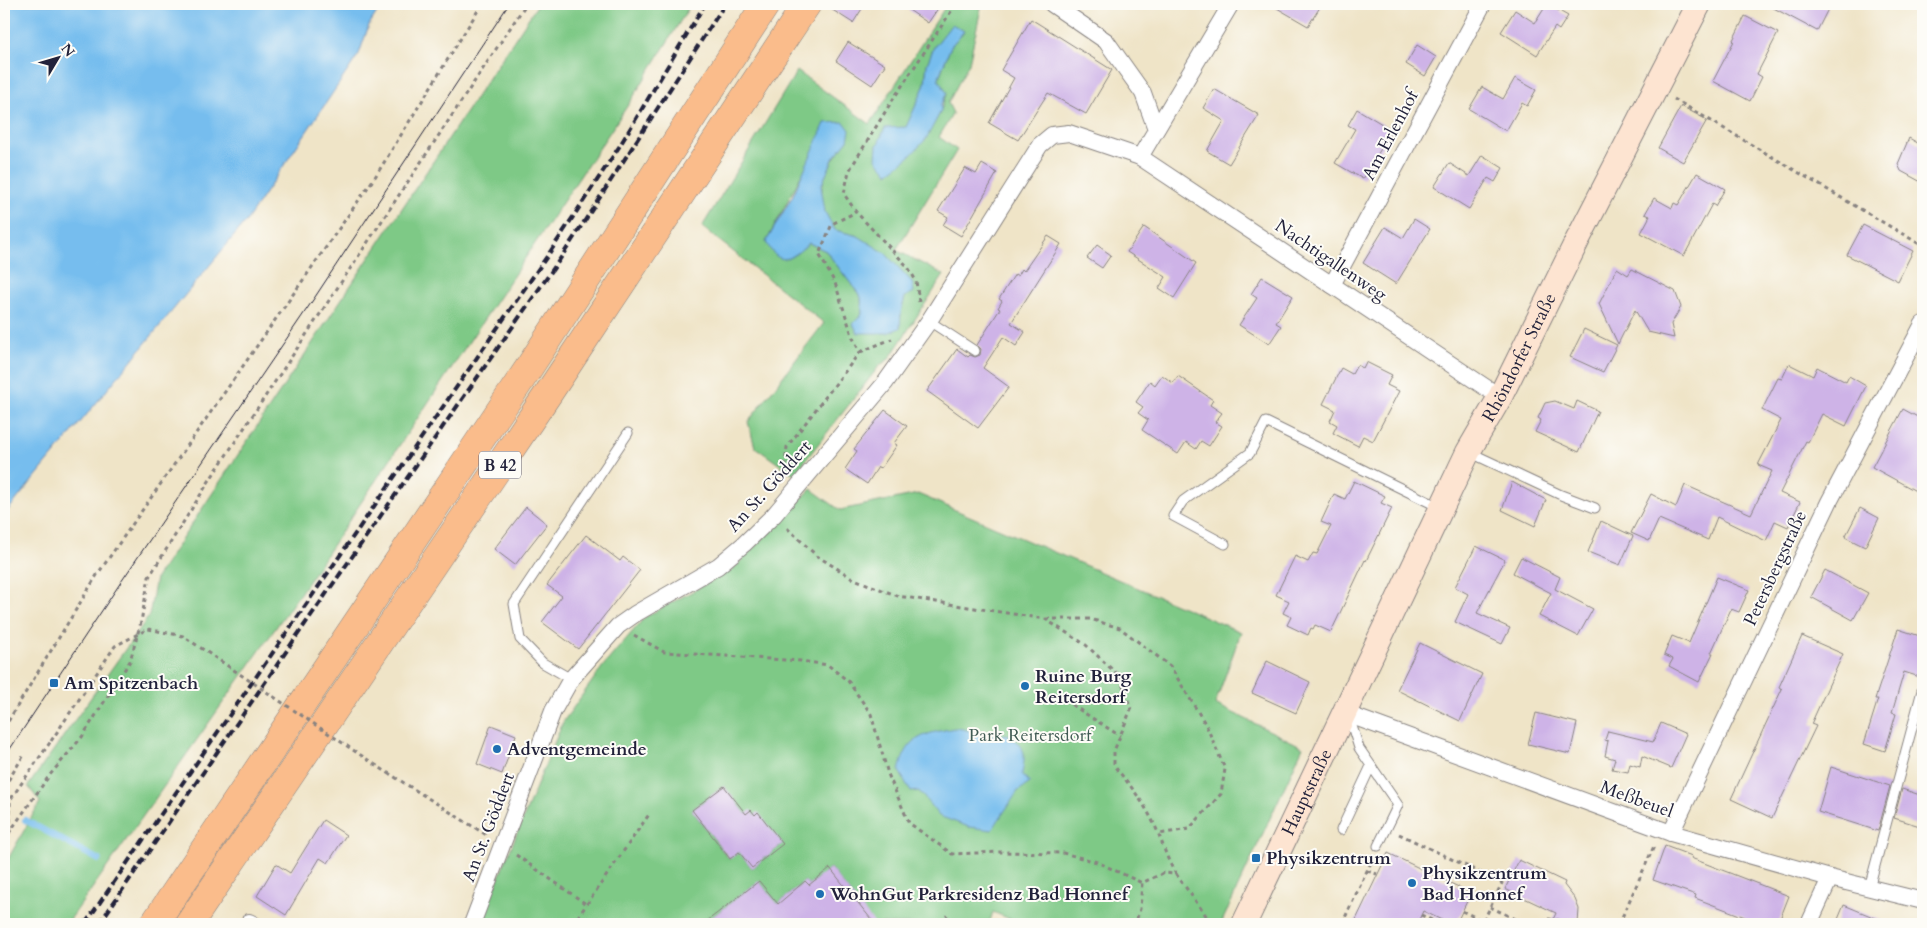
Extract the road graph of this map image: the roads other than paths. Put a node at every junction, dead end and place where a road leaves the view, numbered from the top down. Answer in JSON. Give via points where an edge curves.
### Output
{"nodes":[{"id":1,"x":766,"y":4,"type":"edge"},
{"id":2,"x":807,"y":4,"type":"edge"},
{"id":3,"x":1052,"y":4,"type":"edge"},
{"id":4,"x":1230,"y":4,"type":"edge"},
{"id":5,"x":1483,"y":4,"type":"edge"},
{"id":6,"x":1699,"y":4,"type":"edge"},
{"id":7,"x":1156,"y":129,"type":"junction"},
{"id":8,"x":1140,"y":157,"type":"junction"},
{"id":9,"x":1332,"y":285,"type":"junction"},
{"id":10,"x":929,"y":322,"type":"junction"},
{"id":11,"x":1923,"y":324,"type":"edge"},
{"id":12,"x":975,"y":351,"type":"dead end"},
{"id":13,"x":1500,"y":397,"type":"junction"},
{"id":14,"x":628,"y":433,"type":"dead end"},
{"id":15,"x":1468,"y":452,"type":"junction"},
{"id":16,"x":1442,"y":508,"type":"junction"},
{"id":17,"x":1595,"y":508,"type":"dead end"},
{"id":18,"x":1225,"y":544,"type":"dead end"},
{"id":19,"x":571,"y":680,"type":"junction"},
{"id":20,"x":1923,"y":687,"type":"edge"},
{"id":21,"x":1344,"y":713,"type":"junction"},
{"id":22,"x":1371,"y":766,"type":"junction"},
{"id":23,"x":1342,"y":830,"type":"dead end"},
{"id":24,"x":1666,"y":832,"type":"junction"},
{"id":25,"x":1378,"y":846,"type":"road end"},
{"id":26,"x":1830,"y":878,"type":"junction"},
{"id":27,"x":1869,"y":888,"type":"junction"},
{"id":28,"x":1923,"y":901,"type":"edge"},
{"id":29,"x":154,"y":924,"type":"edge"},
{"id":30,"x":189,"y":924,"type":"edge"},
{"id":31,"x":472,"y":924,"type":"edge"},
{"id":32,"x":1244,"y":924,"type":"edge"},
{"id":33,"x":1809,"y":924,"type":"edge"}],
"edges":[{"from":1,"to":29,"type":"highway","number":"B 42","via":[[523,378]]},
{"from":2,"to":30,"type":"highway","number":"B 42"},
{"from":3,"to":7,"type":"street","via":[[1106,41],[1143,93]]},
{"from":4,"to":7,"type":"street"},
{"from":5,"to":9,"type":"street","name":"Am Erlenhof"},
{"from":6,"to":13,"type":"main road","name":"Rhöndorfer Straße"},
{"from":7,"to":8,"type":"street"},
{"from":8,"to":9,"type":"street","name":"Nachtigallenweg"},
{"from":8,"to":10,"type":"street","name":"An St. Göddert","via":[[1069,133],[1052,135],[1040,145]]},
{"from":9,"to":13,"type":"street","name":"Nachtigallenweg"},
{"from":10,"to":12,"type":"lane"},
{"from":10,"to":19,"type":"street","name":"An St. Göddert","via":[[886,383],[774,515],[718,566],[618,626]]},
{"from":11,"to":24,"type":"street","name":"Petersbergstraße","via":[[1829,502]]},
{"from":13,"to":15,"type":"main road","name":"Rhöndorfer Straße"},
{"from":14,"to":19,"type":"lane","via":[[514,604],[520,639],[543,663]]},
{"from":15,"to":16,"type":"main road","name":"Rhöndorfer Straße"},
{"from":15,"to":17,"type":"lane"},
{"from":16,"to":18,"type":"lane","via":[[1266,422],[1250,453],[1183,501],[1173,516]]},
{"from":16,"to":21,"type":"main road","name":"Rhöndorfer Straße"},
{"from":19,"to":31,"type":"street","name":"An St. Göddert","via":[[554,711]]},
{"from":20,"to":27,"type":"lane"},
{"from":21,"to":22,"type":"lane","via":[[1359,748]]},
{"from":21,"to":24,"type":"street","name":"Meßbeuel"},
{"from":21,"to":32,"type":"main road","name":"Hauptstraße"},
{"from":22,"to":23,"type":"lane"},
{"from":22,"to":25,"type":"lane","via":[[1398,805]]},
{"from":24,"to":26,"type":"street","name":"Meßbeuel"},
{"from":26,"to":27,"type":"street","name":"Meßbeuel"},
{"from":26,"to":33,"type":"street"},
{"from":27,"to":28,"type":"street","name":"Meßbeuel"}]}
